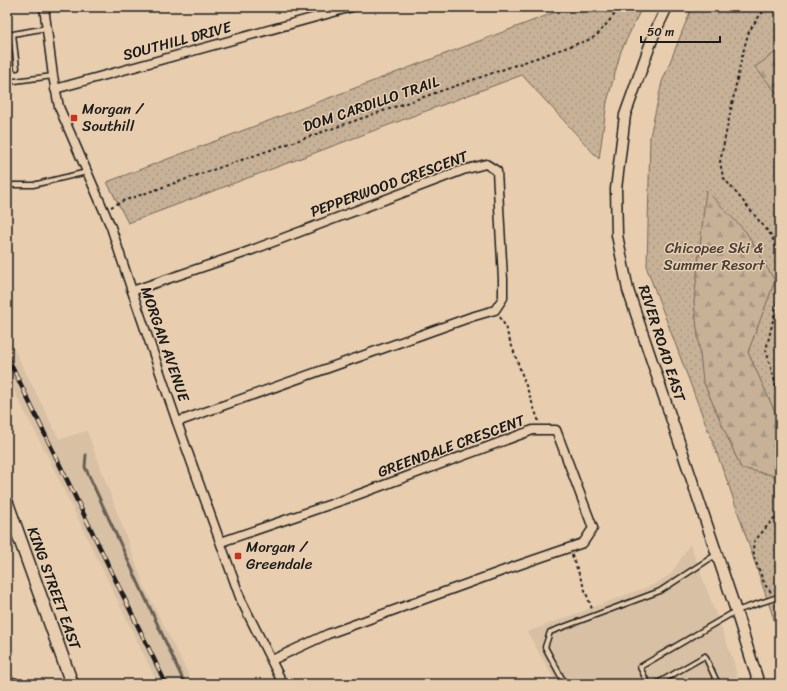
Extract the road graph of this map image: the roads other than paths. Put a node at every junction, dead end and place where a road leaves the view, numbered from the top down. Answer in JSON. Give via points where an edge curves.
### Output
{"nodes":[{"id":1,"x":44,"y":7,"type":"edge"},
{"id":2,"x":352,"y":7,"type":"edge"},
{"id":3,"x":667,"y":7,"type":"edge"},
{"id":4,"x":47,"y":28,"type":"junction"},
{"id":5,"x":17,"y":68,"type":"dead end"},
{"id":6,"x":53,"y":76,"type":"junction"},
{"id":7,"x":7,"y":82,"type":"edge"},
{"id":8,"x":55,"y":89,"type":"junction"},
{"id":9,"x":87,"y":172,"type":"junction"},
{"id":10,"x":7,"y":185,"type":"edge"},
{"id":11,"x":132,"y":291,"type":"junction"},
{"id":12,"x":177,"y":422,"type":"junction"},
{"id":13,"x":7,"y":503,"type":"edge"},
{"id":14,"x":10,"y":521,"type":"edge"},
{"id":15,"x":220,"y":542,"type":"junction"},
{"id":16,"x":716,"y":554,"type":"junction"},
{"id":17,"x":780,"y":598,"type":"edge"},
{"id":18,"x":736,"y":611,"type":"junction"},
{"id":19,"x":272,"y":660,"type":"junction"},
{"id":20,"x":7,"y":679,"type":"edge"},
{"id":21,"x":21,"y":684,"type":"edge"},
{"id":22,"x":72,"y":684,"type":"edge"},
{"id":23,"x":283,"y":684,"type":"edge"},
{"id":24,"x":565,"y":684,"type":"edge"},
{"id":25,"x":648,"y":684,"type":"edge"},
{"id":26,"x":656,"y":684,"type":"edge"},
{"id":27,"x":718,"y":684,"type":"edge"},
{"id":28,"x":758,"y":684,"type":"edge"}],
"edges":[{"from":1,"to":4,"type":"street","name":"MORGAN AVENUE"},
{"from":2,"to":8,"type":"street","name":"SOUTHILL DRIVE"},
{"from":3,"to":16,"type":"street","name":"RIVER ROAD EAST","via":[[654,34],[625,114],[616,189],[617,235],[628,290]]},
{"from":4,"to":5,"type":"lane","via":[[13,34]]},
{"from":4,"to":6,"type":"street","name":"MORGAN AVENUE"},
{"from":6,"to":7,"type":"lane"},
{"from":6,"to":8,"type":"street","name":"MORGAN AVENUE"},
{"from":8,"to":9,"type":"street","name":"MORGAN AVENUE","via":[[59,107]]},
{"from":9,"to":10,"type":"lane","via":[[33,185]]},
{"from":9,"to":11,"type":"street","name":"MORGAN AVENUE","via":[[111,227]]},
{"from":11,"to":12,"type":"street","name":"MORGAN AVENUE"},
{"from":11,"to":12,"type":"street","name":"PEPPERWOOD CRESCENT","via":[[463,170],[486,164],[497,171],[503,298],[495,310]]},
{"from":12,"to":15,"type":"street","name":"MORGAN AVENUE"},
{"from":13,"to":14,"type":"main road","name":"KING STREET EAST"},
{"from":14,"to":22,"type":"main road","name":"KING STREET EAST"},
{"from":15,"to":19,"type":"street","name":"MORGAN AVENUE","via":[[241,600]]},
{"from":15,"to":19,"type":"street","name":"GREENDALE CRESCENT","via":[[533,430],[556,430],[592,528],[583,543],[328,634]]},
{"from":16,"to":18,"type":"street","name":"RIVER ROAD EAST"},
{"from":16,"to":24,"type":"lane","via":[[660,591],[550,632],[545,646]]},
{"from":17,"to":18,"type":"lane"},
{"from":18,"to":25,"type":"lane","via":[[640,668]]},
{"from":18,"to":28,"type":"street","name":"RIVER ROAD EAST"},
{"from":19,"to":23,"type":"street","name":"MORGAN AVENUE"},
{"from":20,"to":21,"type":"lane"},
{"from":26,"to":27,"type":"lane","via":[[705,656]]}]}
